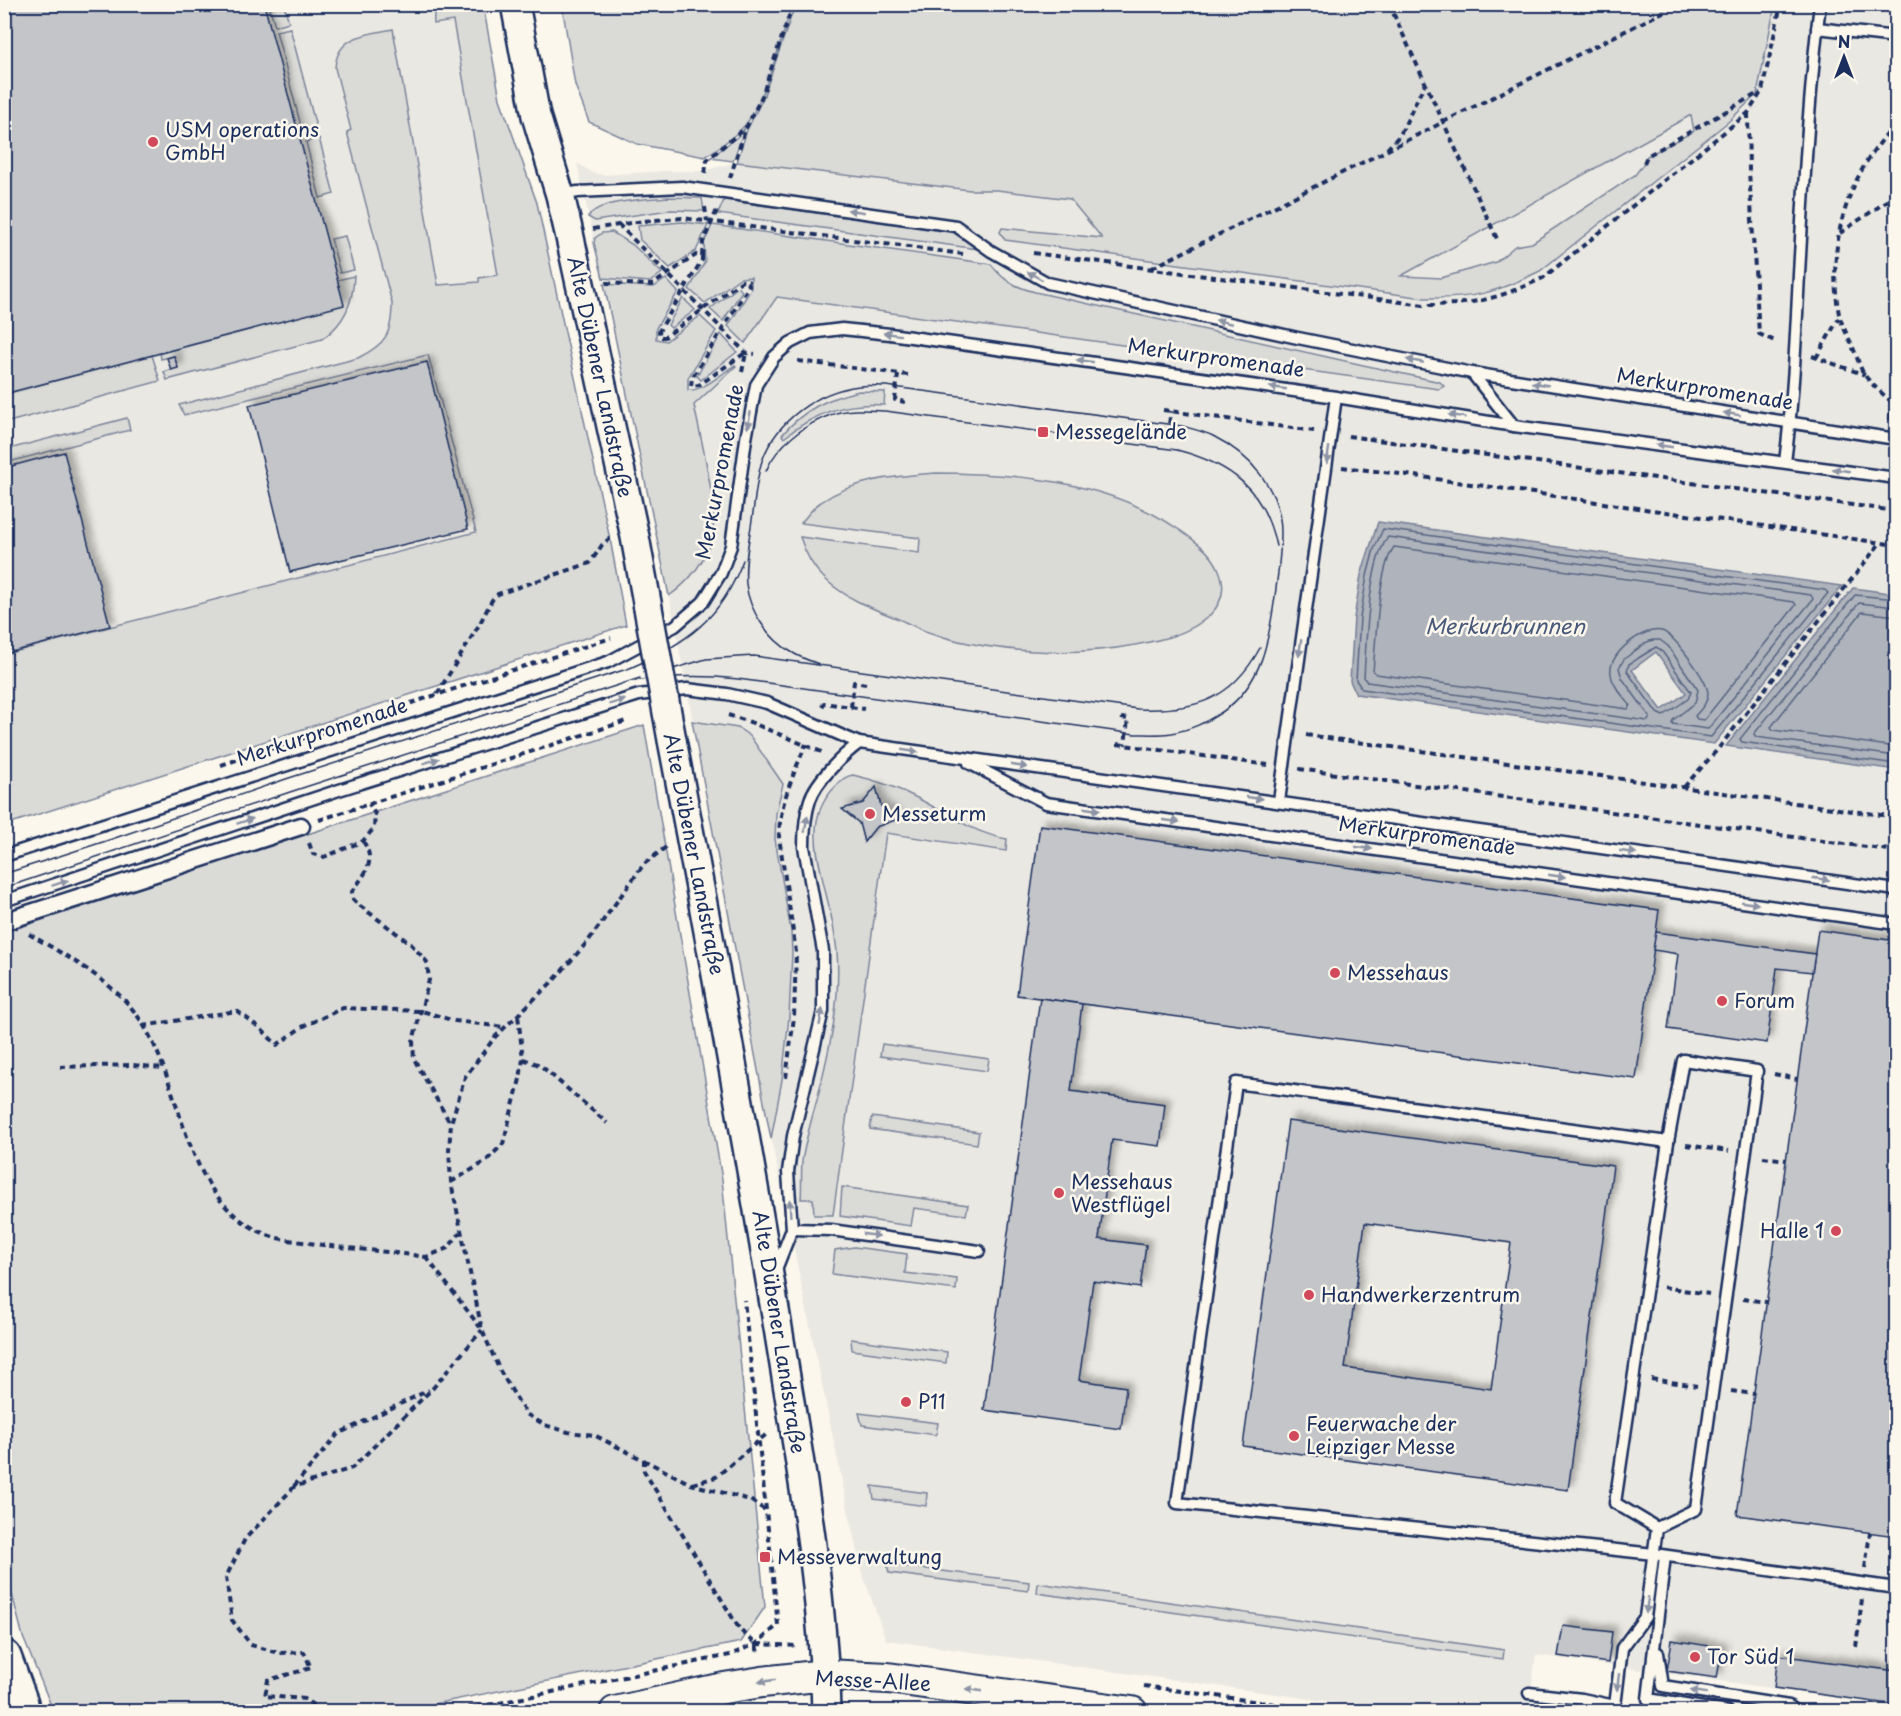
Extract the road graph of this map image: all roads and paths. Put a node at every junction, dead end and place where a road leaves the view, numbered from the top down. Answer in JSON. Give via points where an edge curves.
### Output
{"nodes":[{"id":1,"x":515,"y":4,"type":"edge"},
{"id":2,"x":793,"y":4,"type":"edge"},
{"id":3,"x":1389,"y":4,"type":"edge"},
{"id":4,"x":1679,"y":4,"type":"edge"},
{"id":5,"x":1781,"y":4,"type":"edge"},
{"id":6,"x":1820,"y":4,"type":"edge"},
{"id":7,"x":1817,"y":28,"type":"junction"},
{"id":8,"x":1896,"y":38,"type":"edge"},
{"id":9,"x":1425,"y":82,"type":"junction"},
{"id":10,"x":1762,"y":91,"type":"junction"},
{"id":11,"x":1748,"y":113,"type":"junction"},
{"id":12,"x":1444,"y":122,"type":"junction"},
{"id":13,"x":749,"y":124,"type":"junction"},
{"id":14,"x":1896,"y":125,"type":"edge"},
{"id":15,"x":1384,"y":152,"type":"junction"},
{"id":16,"x":1644,"y":163,"type":"dead end"},
{"id":17,"x":702,"y":190,"type":"junction"},
{"id":18,"x":725,"y":193,"type":"junction"},
{"id":19,"x":560,"y":195,"type":"junction"},
{"id":20,"x":1896,"y":195,"type":"edge"},
{"id":21,"x":709,"y":221,"type":"junction"},
{"id":22,"x":617,"y":224,"type":"junction"},
{"id":23,"x":569,"y":233,"type":"junction"},
{"id":24,"x":1840,"y":233,"type":"junction"},
{"id":25,"x":1498,"y":241,"type":"dead end"},
{"id":26,"x":990,"y":251,"type":"junction"},
{"id":27,"x":702,"y":256,"type":"junction"},
{"id":28,"x":1152,"y":269,"type":"junction"},
{"id":29,"x":668,"y":274,"type":"junction"},
{"id":30,"x":579,"y":282,"type":"junction"},
{"id":31,"x":684,"y":290,"type":"junction"},
{"id":32,"x":703,"y":309,"type":"junction"},
{"id":33,"x":1840,"y":317,"type":"junction"},
{"id":34,"x":1758,"y":324,"type":"dead end"},
{"id":35,"x":722,"y":329,"type":"junction"},
{"id":36,"x":746,"y":353,"type":"junction"},
{"id":37,"x":774,"y":357,"type":"junction"},
{"id":38,"x":1816,"y":358,"type":"dead end"},
{"id":39,"x":742,"y":373,"type":"dead end"},
{"id":40,"x":1472,"y":373,"type":"junction"},
{"id":41,"x":898,"y":374,"type":"junction"},
{"id":42,"x":908,"y":375,"type":"dead end"},
{"id":43,"x":1336,"y":397,"type":"junction"},
{"id":44,"x":905,"y":402,"type":"dead end"},
{"id":45,"x":1896,"y":406,"type":"edge"},
{"id":46,"x":1163,"y":410,"type":"dead end"},
{"id":47,"x":1171,"y":411,"type":"junction"},
{"id":48,"x":1790,"y":424,"type":"junction"},
{"id":49,"x":1514,"y":426,"type":"junction"},
{"id":50,"x":1331,"y":434,"type":"junction"},
{"id":51,"x":1160,"y":436,"type":"dead end"},
{"id":52,"x":1896,"y":439,"type":"edge"},
{"id":53,"x":1785,"y":462,"type":"junction"},
{"id":54,"x":1326,"y":466,"type":"junction"},
{"id":55,"x":1896,"y":478,"type":"edge"},
{"id":56,"x":1896,"y":511,"type":"edge"},
{"id":57,"x":633,"y":529,"type":"junction"},
{"id":58,"x":1881,"y":542,"type":"junction"},
{"id":59,"x":1896,"y":544,"type":"edge"},
{"id":60,"x":616,"y":636,"type":"dead end"},
{"id":61,"x":866,"y":684,"type":"dead end"},
{"id":62,"x":436,"y":695,"type":"junction"},
{"id":63,"x":852,"y":707,"type":"junction"},
{"id":64,"x":864,"y":709,"type":"dead end"},
{"id":65,"x":720,"y":712,"type":"dead end"},
{"id":66,"x":1121,"y":718,"type":"dead end"},
{"id":67,"x":631,"y":719,"type":"dead end"},
{"id":68,"x":816,"y":723,"type":"junction"},
{"id":69,"x":1288,"y":732,"type":"junction"},
{"id":70,"x":859,"y":743,"type":"junction"},
{"id":71,"x":1117,"y":744,"type":"dead end"},
{"id":72,"x":806,"y":745,"type":"junction"},
{"id":73,"x":1125,"y":745,"type":"junction"},
{"id":74,"x":838,"y":759,"type":"junction"},
{"id":75,"x":961,"y":759,"type":"junction"},
{"id":76,"x":220,"y":765,"type":"dead end"},
{"id":77,"x":1283,"y":767,"type":"junction"},
{"id":78,"x":1683,"y":788,"type":"junction"},
{"id":79,"x":1279,"y":801,"type":"junction"},
{"id":80,"x":369,"y":804,"type":"junction"},
{"id":81,"x":1896,"y":817,"type":"edge"},
{"id":82,"x":301,"y":826,"type":"junction"},
{"id":83,"x":689,"y":830,"type":"junction"},
{"id":84,"x":363,"y":841,"type":"junction"},
{"id":85,"x":1896,"y":851,"type":"edge"},
{"id":86,"x":4,"y":856,"type":"edge"},
{"id":87,"x":1896,"y":890,"type":"edge"},
{"id":88,"x":4,"y":901,"type":"edge"},
{"id":89,"x":6,"y":921,"type":"joint"},
{"id":90,"x":1896,"y":924,"type":"edge"},
{"id":91,"x":422,"y":1011,"type":"junction"},
{"id":92,"x":518,"y":1015,"type":"junction"},
{"id":93,"x":143,"y":1026,"type":"junction"},
{"id":94,"x":505,"y":1027,"type":"junction"},
{"id":95,"x":523,"y":1059,"type":"junction"},
{"id":96,"x":60,"y":1067,"type":"dead end"},
{"id":97,"x":164,"y":1068,"type":"junction"},
{"id":98,"x":785,"y":1085,"type":"dead end"},
{"id":99,"x":451,"y":1123,"type":"junction"},
{"id":100,"x":607,"y":1123,"type":"dead end"},
{"id":101,"x":1668,"y":1142,"type":"junction"},
{"id":102,"x":451,"y":1182,"type":"junction"},
{"id":103,"x":792,"y":1229,"type":"junction"},
{"id":104,"x":461,"y":1233,"type":"junction"},
{"id":105,"x":979,"y":1251,"type":"dead end"},
{"id":106,"x":426,"y":1257,"type":"junction"},
{"id":107,"x":770,"y":1283,"type":"junction"},
{"id":108,"x":482,"y":1330,"type":"junction"},
{"id":109,"x":433,"y":1388,"type":"junction"},
{"id":110,"x":644,"y":1460,"type":"junction"},
{"id":111,"x":691,"y":1484,"type":"junction"},
{"id":112,"x":294,"y":1486,"type":"junction"},
{"id":113,"x":765,"y":1510,"type":"junction"},
{"id":114,"x":1657,"y":1528,"type":"junction"},
{"id":115,"x":1654,"y":1554,"type":"junction"},
{"id":116,"x":1665,"y":1556,"type":"junction"},
{"id":117,"x":1896,"y":1588,"type":"edge"},
{"id":118,"x":1656,"y":1638,"type":"junction"},
{"id":119,"x":756,"y":1644,"type":"junction"},
{"id":120,"x":4,"y":1657,"type":"edge"},
{"id":121,"x":824,"y":1661,"type":"junction"},
{"id":122,"x":1528,"y":1693,"type":"dead end"},
{"id":123,"x":23,"y":1709,"type":"edge"},
{"id":124,"x":1618,"y":1710,"type":"edge"},
{"id":125,"x":322,"y":1712,"type":"edge"},
{"id":126,"x":436,"y":1712,"type":"edge"},
{"id":127,"x":615,"y":1712,"type":"edge"},
{"id":128,"x":826,"y":1712,"type":"edge"},
{"id":129,"x":1132,"y":1712,"type":"edge"},
{"id":130,"x":1728,"y":1712,"type":"edge"},
{"id":131,"x":1797,"y":1712,"type":"edge"}],
"edges":[{"from":1,"to":19,"type":"street","name":"Alte Dübener Landstraße","via":[[536,116]]},
{"from":2,"to":13,"type":"path"},
{"from":3,"to":9,"type":"path"},
{"from":4,"to":12,"type":"path"},
{"from":5,"to":10,"type":"path"},
{"from":6,"to":7,"type":"lane"},
{"from":7,"to":8,"type":"lane"},
{"from":7,"to":48,"type":"lane"},
{"from":9,"to":12,"type":"path"},
{"from":9,"to":15,"type":"path","via":[[1400,135]]},
{"from":10,"to":11,"type":"path"},
{"from":10,"to":16,"type":"path","via":[[1647,156]]},
{"from":11,"to":28,"type":"path","via":[[1543,278],[1486,301],[1424,305]]},
{"from":11,"to":34,"type":"path"},
{"from":12,"to":15,"type":"path"},
{"from":12,"to":25,"type":"path"},
{"from":13,"to":17,"type":"path","via":[[707,160]]},
{"from":13,"to":18,"type":"path"},
{"from":14,"to":24,"type":"path","via":[[1870,155],[1853,184]]},
{"from":15,"to":28,"type":"path"},
{"from":17,"to":18,"type":"lane","name":"Merkurpromenade"},
{"from":17,"to":19,"type":"lane","name":"Merkurpromenade","via":[[682,187]]},
{"from":17,"to":21,"type":"path"},
{"from":18,"to":21,"type":"path"},
{"from":26,"to":18,"type":"lane","name":"Merkurpromenade","one_way":true,"via":[[956,226]]},
{"from":19,"to":23,"type":"street","name":"Alte Dübener Landstraße"},
{"from":20,"to":24,"type":"path"},
{"from":21,"to":22,"type":"path","via":[[682,218]]},
{"from":21,"to":26,"type":"path","via":[[967,254]]},
{"from":21,"to":27,"type":"path"},
{"from":22,"to":23,"type":"path"},
{"from":22,"to":29,"type":"path"},
{"from":23,"to":30,"type":"street","name":"Alte Dübener Landstraße"},
{"from":24,"to":33,"type":"path","via":[[1836,260]]},
{"from":26,"to":28,"type":"path","via":[[1013,250]]},
{"from":40,"to":26,"type":"lane","name":"Merkurpromenade","one_way":true,"via":[[1048,283]]},
{"from":27,"to":29,"type":"path","via":[[696,255]]},
{"from":27,"to":31,"type":"path"},
{"from":29,"to":30,"type":"path","via":[[652,285]]},
{"from":29,"to":31,"type":"path"},
{"from":30,"to":57,"type":"street","name":"Alte Dübener Landstraße"},
{"from":31,"to":32,"type":"path"},
{"from":31,"to":32,"type":"path","via":[[659,331],[660,336]]},
{"from":32,"to":35,"type":"path"},
{"from":32,"to":35,"type":"path","via":[[742,281],[748,281],[749,286]]},
{"from":33,"to":38,"type":"path"},
{"from":33,"to":45,"type":"path","via":[[1864,375]]},
{"from":35,"to":36,"type":"path"},
{"from":35,"to":36,"type":"path","via":[[691,386],[699,385]]},
{"from":36,"to":37,"type":"path"},
{"from":36,"to":39,"type":"path"},
{"from":37,"to":41,"type":"path"},
{"from":43,"to":37,"type":"lane","name":"Merkurpromenade","one_way":true,"via":[[842,329],[810,333]]},
{"from":37,"to":86,"type":"lane","name":"Merkurpromenade","one_way":true,"via":[[756,385],[731,546],[722,573],[703,602],[675,626],[608,662]]},
{"from":48,"to":40,"type":"lane","name":"Merkurpromenade","one_way":true},
{"from":40,"to":49,"type":"lane"},
{"from":41,"to":42,"type":"path"},
{"from":41,"to":44,"type":"path","via":[[895,400]]},
{"from":49,"to":43,"type":"lane","name":"Merkurpromenade","one_way":true},
{"from":43,"to":50,"type":"lane"},
{"from":46,"to":47,"type":"path"},
{"from":47,"to":50,"type":"path"},
{"from":47,"to":51,"type":"path","via":[[1167,437]]},
{"from":48,"to":52,"type":"lane","name":"Merkurpromenade"},
{"from":48,"to":53,"type":"lane"},
{"from":53,"to":49,"type":"lane","name":"Merkurpromenade","one_way":true},
{"from":50,"to":54,"type":"lane","one_way":true},
{"from":50,"to":56,"type":"path"},
{"from":55,"to":53,"type":"lane","name":"Merkurpromenade","one_way":true},
{"from":54,"to":58,"type":"path"},
{"from":54,"to":69,"type":"lane","one_way":true},
{"from":57,"to":62,"type":"path","via":[[602,545],[590,563],[498,594]]},
{"from":57,"to":83,"type":"street","name":"Alte Dübener Landstraße","bridge":true},
{"from":58,"to":59,"type":"path"},
{"from":58,"to":78,"type":"path"},
{"from":60,"to":62,"type":"path"},
{"from":61,"to":63,"type":"path","via":[[854,682]]},
{"from":62,"to":76,"type":"path"},
{"from":63,"to":64,"type":"path"},
{"from":63,"to":68,"type":"path","via":[[824,703]]},
{"from":65,"to":72,"type":"path"},
{"from":66,"to":73,"type":"path","via":[[1128,719]]},
{"from":67,"to":80,"type":"path"},
{"from":68,"to":70,"type":"lane","name":"Merkurpromenade"},
{"from":68,"to":72,"type":"path"},
{"from":88,"to":68,"type":"lane","name":"Merkurpromenade","one_way":true,"via":[[639,695],[687,689],[727,694],[767,703]]},
{"from":69,"to":77,"type":"lane"},
{"from":69,"to":78,"type":"path"},
{"from":70,"to":74,"type":"lane"},
{"from":70,"to":75,"type":"lane","name":"Merkurpromenade","one_way":true},
{"from":71,"to":73,"type":"path"},
{"from":72,"to":74,"type":"path"},
{"from":72,"to":98,"type":"path","via":[[779,824],[796,952],[794,1017]]},
{"from":73,"to":77,"type":"path"},
{"from":103,"to":74,"type":"lane","one_way":true,"via":[[788,1172],[793,1136],[823,1011],[823,951],[804,829],[810,798]]},
{"from":75,"to":79,"type":"lane","name":"Merkurpromenade","one_way":true},
{"from":75,"to":90,"type":"lane","name":"Merkurpromenade","one_way":true,"via":[[1046,803]]},
{"from":77,"to":79,"type":"lane"},
{"from":77,"to":85,"type":"path"},
{"from":78,"to":81,"type":"path"},
{"from":79,"to":87,"type":"lane","name":"Merkurpromenade","one_way":true},
{"from":80,"to":82,"type":"path"},
{"from":80,"to":84,"type":"path","via":[[375,814],[374,828]]},
{"from":82,"to":84,"type":"path","via":[[313,854],[324,857]]},
{"from":82,"to":89,"type":"street"},
{"from":83,"to":92,"type":"path","via":[[644,864],[589,940]]},
{"from":83,"to":107,"type":"street","name":"Alte Dübener Landstraße"},
{"from":84,"to":91,"type":"path","via":[[370,851],[370,866],[352,892],[353,899],[411,944],[427,962],[429,980]]},
{"from":89,"to":93,"type":"path","via":[[102,982],[128,1005]]},
{"from":91,"to":93,"type":"path","via":[[343,1008],[302,1027],[278,1046],[237,1011]]},
{"from":91,"to":94,"type":"path","via":[[455,1021]]},
{"from":91,"to":99,"type":"path","via":[[413,1041],[414,1059]]},
{"from":92,"to":94,"type":"path"},
{"from":92,"to":95,"type":"path"},
{"from":93,"to":97,"type":"path"},
{"from":94,"to":99,"type":"path","via":[[465,1077]]},
{"from":95,"to":100,"type":"path","via":[[540,1065]]},
{"from":95,"to":102,"type":"path","via":[[503,1144],[485,1162]]},
{"from":96,"to":97,"type":"path"},
{"from":97,"to":106,"type":"path","via":[[202,1173],[218,1199],[243,1221],[273,1237]]},
{"from":99,"to":102,"type":"path"},
{"from":101,"to":114,"type":"lane","via":[[1615,1503]]},
{"from":101,"to":114,"type":"lane","via":[[1683,1060],[1757,1071],[1696,1509]]},
{"from":101,"to":115,"type":"lane","via":[[1236,1083],[1177,1503]]},
{"from":102,"to":104,"type":"path"},
{"from":103,"to":105,"type":"lane","one_way":true,"via":[[831,1230]]},
{"from":103,"to":107,"type":"lane"},
{"from":104,"to":106,"type":"path","via":[[448,1248]]},
{"from":104,"to":108,"type":"path"},
{"from":106,"to":108,"type":"path"},
{"from":107,"to":121,"type":"street","name":"Alte Dübener Landstraße","via":[[808,1512]]},
{"from":108,"to":109,"type":"path"},
{"from":108,"to":110,"type":"path","via":[[500,1371],[526,1414],[545,1425],[594,1435]]},
{"from":109,"to":112,"type":"path","via":[[338,1434]]},
{"from":109,"to":112,"type":"path","via":[[352,1468]]},
{"from":110,"to":111,"type":"path"},
{"from":110,"to":119,"type":"path","via":[[644,1471],[740,1630]]},
{"from":111,"to":113,"type":"path","via":[[750,1500]]},
{"from":111,"to":113,"type":"path","via":[[716,1477],[759,1440]]},
{"from":112,"to":125,"type":"path","via":[[245,1539],[226,1577],[232,1620],[252,1645],[279,1653],[304,1652],[311,1668],[268,1680],[265,1696],[305,1699]]},
{"from":113,"to":119,"type":"path","via":[[778,1624]]},
{"from":114,"to":115,"type":"lane"},
{"from":115,"to":116,"type":"lane"},
{"from":115,"to":124,"type":"lane","one_way":true,"via":[[1645,1617],[1622,1648]]},
{"from":116,"to":117,"type":"lane"},
{"from":116,"to":118,"type":"lane"},
{"from":118,"to":130,"type":"lane","via":[[1648,1699]]},
{"from":131,"to":118,"type":"lane","one_way":true,"via":[[1789,1706],[1663,1686]]},
{"from":119,"to":121,"type":"path"},
{"from":119,"to":126,"type":"path","via":[[708,1660],[494,1704]]},
{"from":120,"to":123,"type":"highway"},
{"from":121,"to":127,"type":"main road","name":"Messe-Allee","one_way":true,"via":[[762,1682]]},
{"from":121,"to":128,"type":"street","name":"Alte Dübener Landstraße"},
{"from":129,"to":121,"type":"main road","name":"Messe-Allee","one_way":true,"via":[[888,1678]]},
{"from":122,"to":124,"type":"lane","via":[[1582,1699]]}]}
